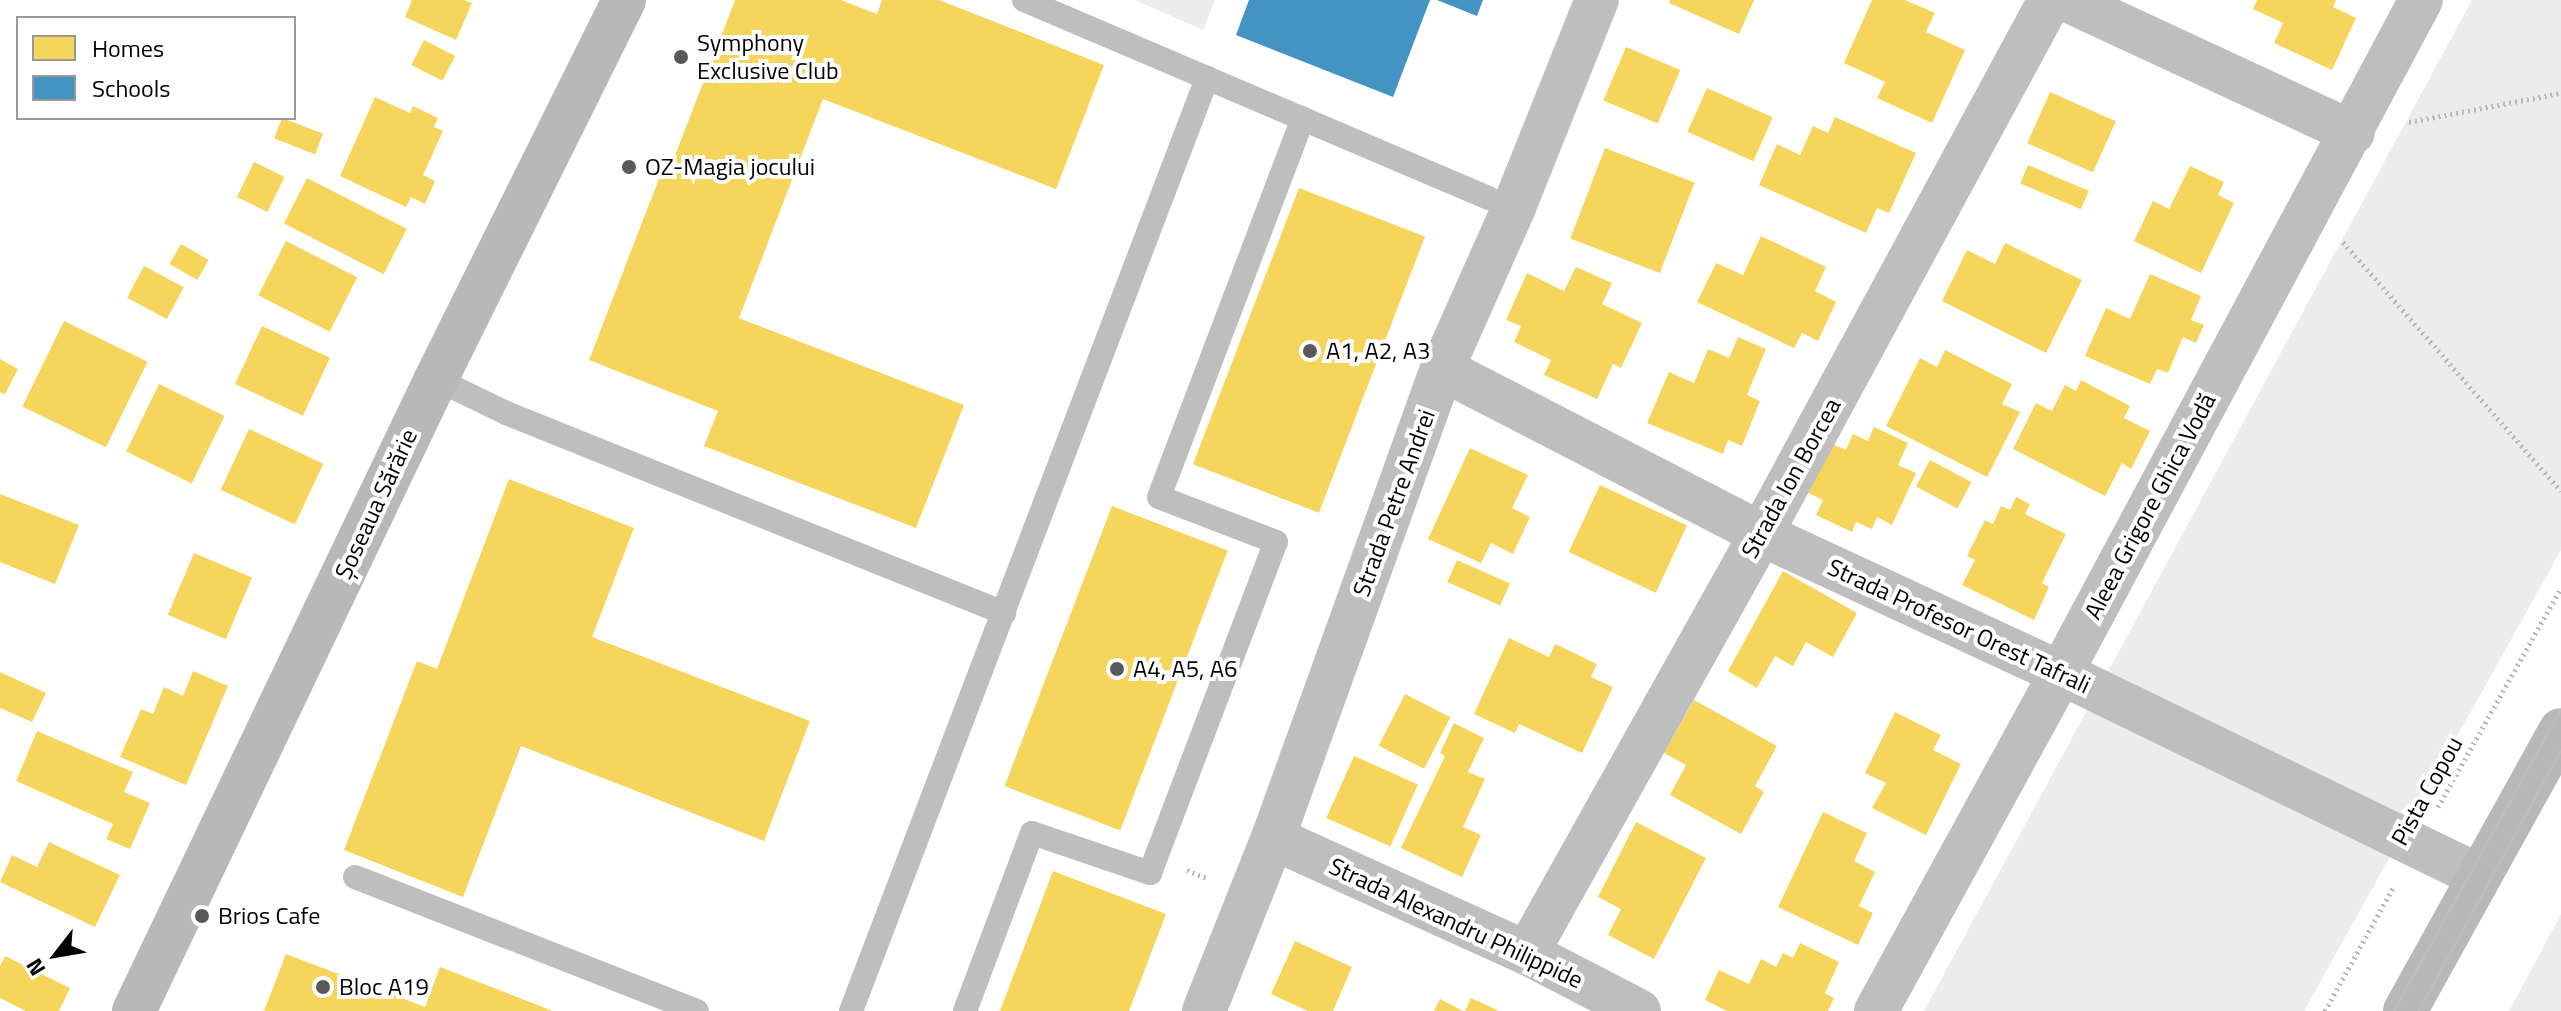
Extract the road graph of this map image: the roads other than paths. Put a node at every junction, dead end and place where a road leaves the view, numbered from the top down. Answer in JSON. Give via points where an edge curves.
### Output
{"nodes":[{"id":1,"x":624,"y":0,"type":"edge"},
{"id":2,"x":1024,"y":0,"type":"edge"},
{"id":3,"x":1597,"y":0,"type":"edge"},
{"id":4,"x":2050,"y":0,"type":"edge"},
{"id":5,"x":2067,"y":0,"type":"edge"},
{"id":6,"x":2421,"y":0,"type":"edge"},
{"id":7,"x":1207,"y":78,"type":"junction"},
{"id":8,"x":1303,"y":118,"type":"junction"},
{"id":9,"x":2353,"y":133,"type":"junction"},
{"id":10,"x":1489,"y":198,"type":"dead end"},
{"id":11,"x":1442,"y":369,"type":"junction"},
{"id":12,"x":436,"y":379,"type":"junction"},
{"id":13,"x":1761,"y":534,"type":"junction"},
{"id":14,"x":1004,"y":613,"type":"junction"},
{"id":15,"x":2061,"y":673,"type":"junction"},
{"id":16,"x":2561,"y":730,"type":"edge"},
{"id":17,"x":1273,"y":838,"type":"junction"},
{"id":18,"x":2479,"y":876,"type":"junction"},
{"id":19,"x":355,"y":877,"type":"dead end"},
{"id":20,"x":1527,"y":953,"type":"junction"},
{"id":21,"x":134,"y":1011,"type":"edge"},
{"id":22,"x":697,"y":1011,"type":"edge"},
{"id":23,"x":851,"y":1011,"type":"edge"},
{"id":24,"x":965,"y":1011,"type":"edge"},
{"id":25,"x":1204,"y":1011,"type":"edge"},
{"id":26,"x":1639,"y":1011,"type":"edge"},
{"id":27,"x":1876,"y":1011,"type":"edge"},
{"id":28,"x":2405,"y":1011,"type":"edge"}],
"edges":[{"from":1,"to":12,"type":"street","name":"Șoseaua Sărărie"},
{"from":2,"to":7,"type":"lane"},
{"from":3,"to":11,"type":"street","name":"Strada Petre Andrei"},
{"from":4,"to":13,"type":"street","name":"Strada Ion Borcea"},
{"from":5,"to":9,"type":"street"},
{"from":6,"to":9,"type":"street","name":"Aleea Grigore Ghica Vodă"},
{"from":7,"to":8,"type":"lane"},
{"from":7,"to":14,"type":"lane"},
{"from":8,"to":10,"type":"lane"},
{"from":8,"to":24,"type":"lane","via":[[1159,497],[1276,542],[1150,873],[1032,833]]},
{"from":9,"to":15,"type":"street","name":"Aleea Grigore Ghica Vodă"},
{"from":11,"to":13,"type":"street","name":"Strada Profesor Orest Tafrali"},
{"from":11,"to":17,"type":"street","name":"Strada Petre Andrei"},
{"from":12,"to":14,"type":"lane","via":[[506,413]]},
{"from":12,"to":21,"type":"street","name":"Șoseaua Sărărie"},
{"from":13,"to":15,"type":"street","name":"Strada Profesor Orest Tafrali"},
{"from":13,"to":20,"type":"street","name":"Strada Ion Borcea"},
{"from":14,"to":23,"type":"lane"},
{"from":15,"to":18,"type":"street","name":"Strada Profesor Orest Tafrali"},
{"from":15,"to":27,"type":"street","name":"Aleea Grigore Ghica Vodă"},
{"from":16,"to":18,"type":"street"},
{"from":17,"to":20,"type":"street","name":"Strada Alexandru Philippide"},
{"from":17,"to":25,"type":"street","name":"Strada Petre Andrei"},
{"from":18,"to":28,"type":"street"},
{"from":19,"to":22,"type":"lane"},
{"from":20,"to":26,"type":"street","name":"Strada Alexandru Philippide"}]}
